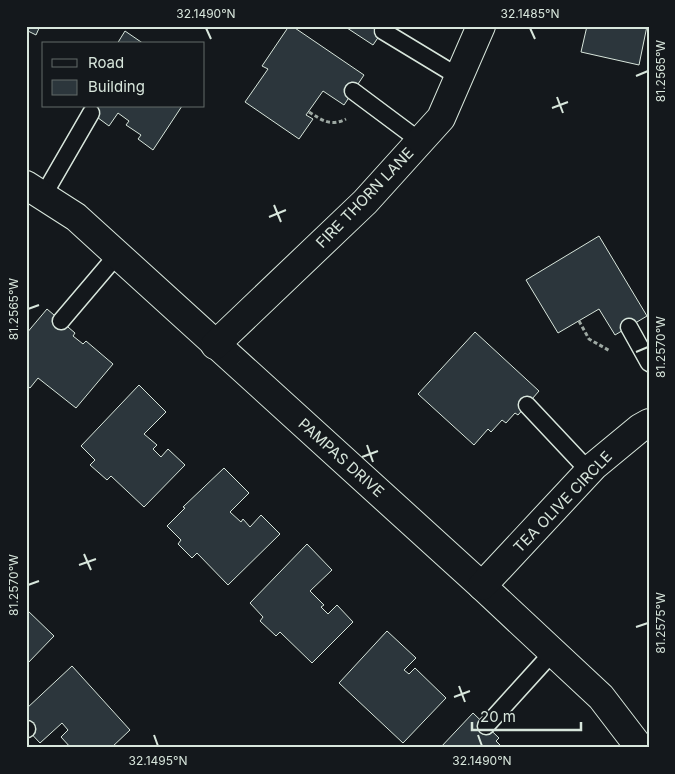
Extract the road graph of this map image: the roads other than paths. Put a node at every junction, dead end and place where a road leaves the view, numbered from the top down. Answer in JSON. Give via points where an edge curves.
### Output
{"nodes":[{"id":1,"x":481,"y":26,"type":"edge"},
{"id":2,"x":382,"y":31,"type":"dead end"},
{"id":3,"x":459,"y":76,"type":"junction"},
{"id":4,"x":353,"y":91,"type":"dead end"},
{"id":5,"x":92,"y":113,"type":"dead end"},
{"id":6,"x":420,"y":140,"type":"junction"},
{"id":7,"x":34,"y":190,"type":"edge"},
{"id":8,"x":117,"y":255,"type":"junction"},
{"id":9,"x":61,"y":321,"type":"dead end"},
{"id":10,"x":629,"y":327,"type":"dead end"},
{"id":11,"x":215,"y":345,"type":"junction"},
{"id":12,"x":649,"y":363,"type":"edge"},
{"id":13,"x":527,"y":405,"type":"dead end"},
{"id":14,"x":649,"y":423,"type":"edge"},
{"id":15,"x":589,"y":471,"type":"junction"},
{"id":16,"x":482,"y":586,"type":"junction"},
{"id":17,"x":553,"y":652,"type":"junction"},
{"id":18,"x":486,"y":726,"type":"dead end"},
{"id":19,"x":640,"y":748,"type":"edge"}],
"edges":[{"from":1,"to":3,"type":"street","name":"FIRE THORN LANE"},
{"from":2,"to":3,"type":"lane"},
{"from":3,"to":6,"type":"street","name":"FIRE THORN LANE","via":[[440,118]]},
{"from":4,"to":6,"type":"lane"},
{"from":5,"to":7,"type":"lane"},
{"from":6,"to":11,"type":"street","name":"FIRE THORN LANE","via":[[365,202]]},
{"from":7,"to":8,"type":"street","name":"PAMPAS DRIVE","via":[[76,217]]},
{"from":8,"to":9,"type":"lane"},
{"from":8,"to":11,"type":"street","name":"PAMPAS DRIVE"},
{"from":10,"to":12,"type":"lane"},
{"from":11,"to":16,"type":"street","name":"PAMPAS DRIVE"},
{"from":13,"to":15,"type":"lane"},
{"from":14,"to":15,"type":"street","name":"TEA OLIVE CIRCLE"},
{"from":15,"to":16,"type":"street","name":"TEA OLIVE CIRCLE"},
{"from":16,"to":17,"type":"street","name":"PAMPAS DRIVE"},
{"from":17,"to":18,"type":"lane"},
{"from":17,"to":19,"type":"street","name":"PAMPAS DRIVE","via":[[601,697]]}]}
